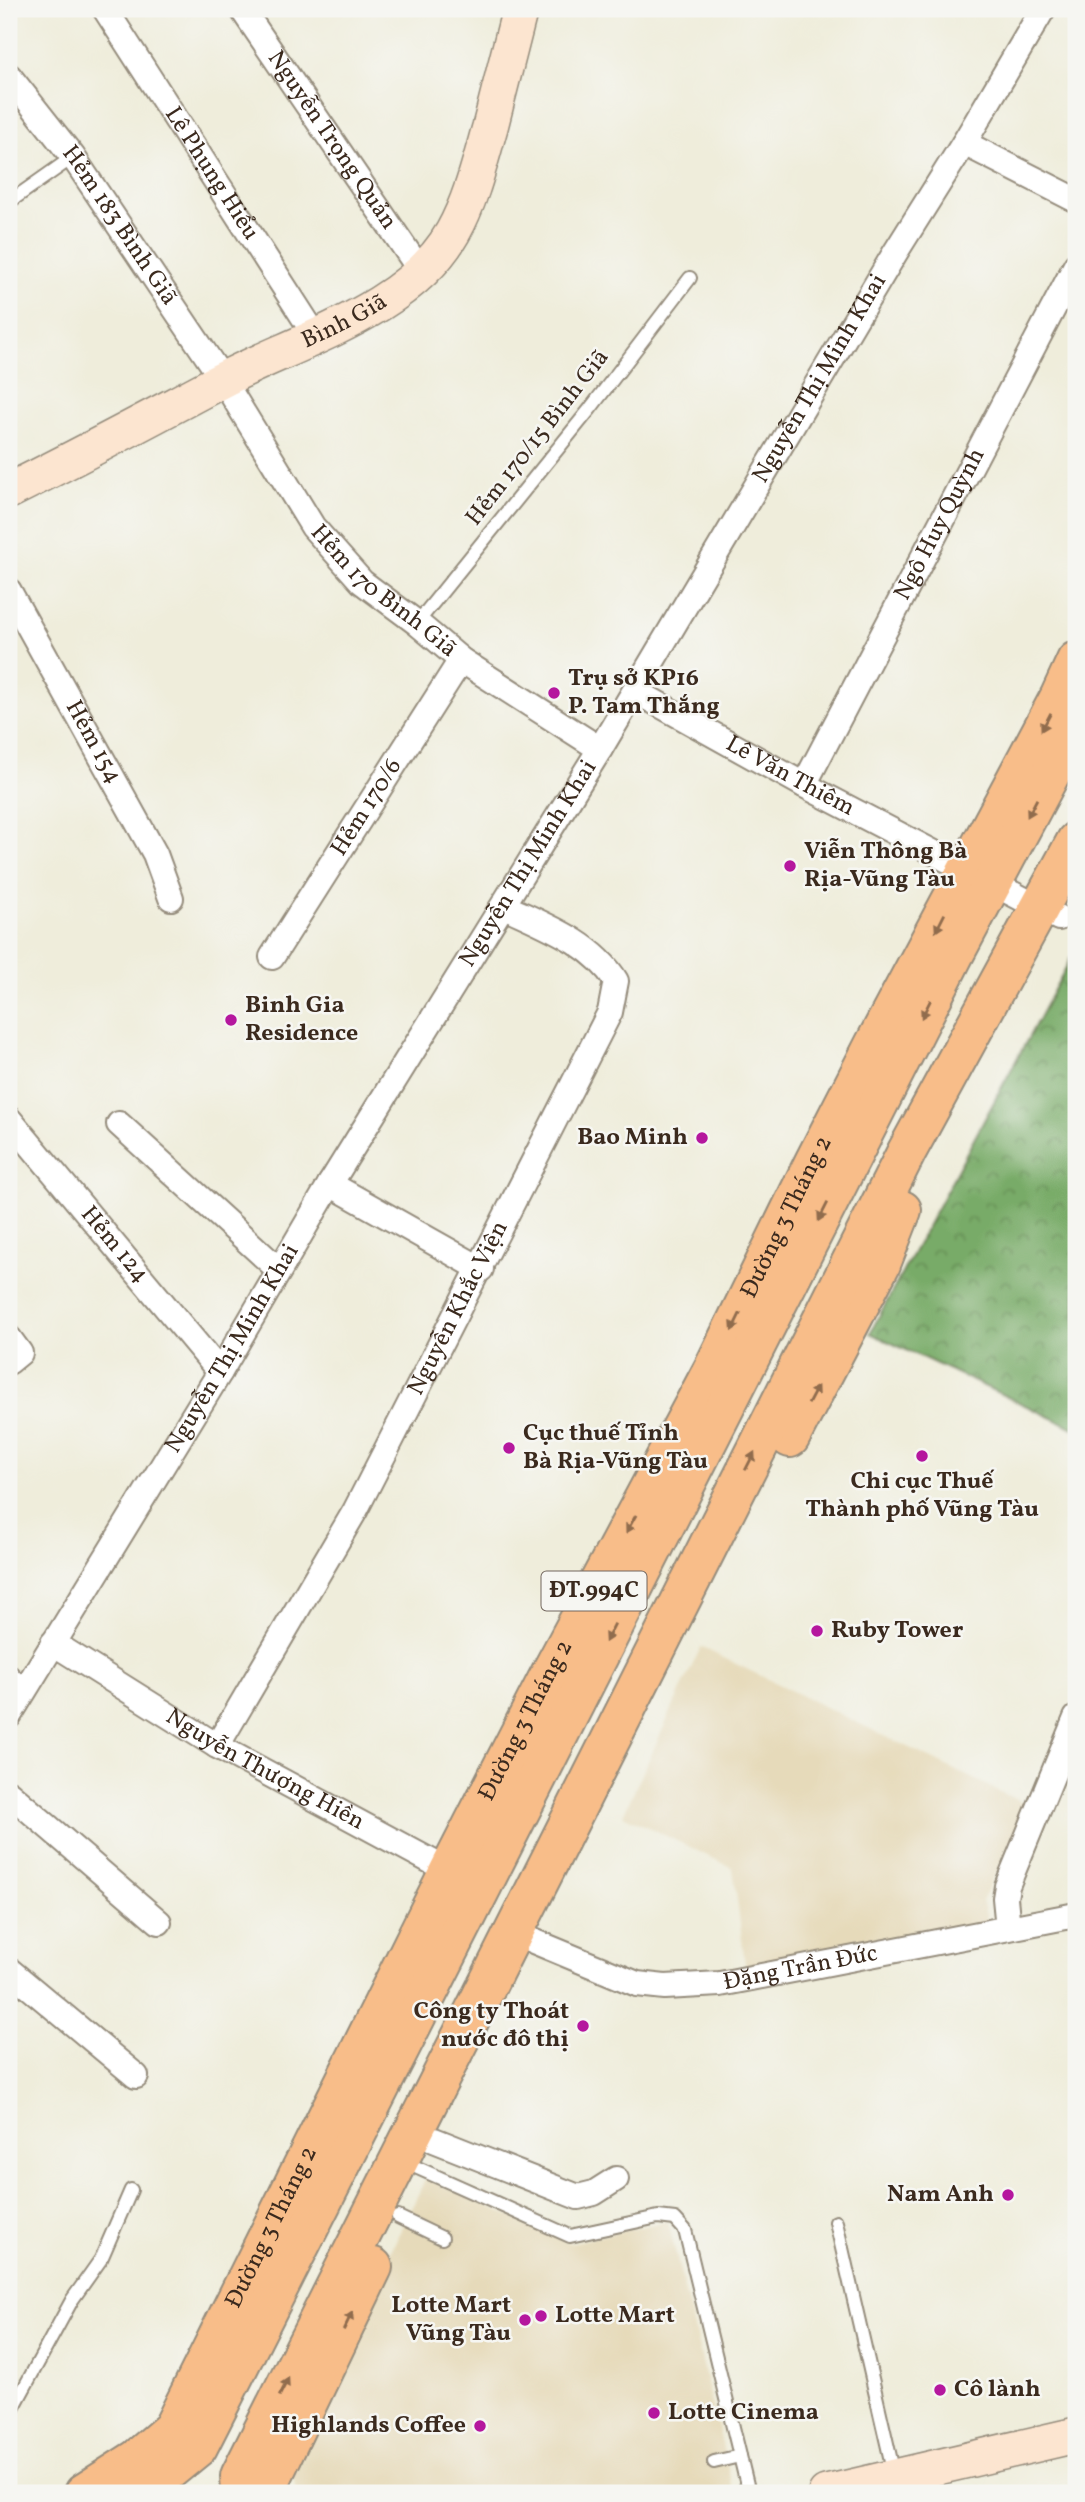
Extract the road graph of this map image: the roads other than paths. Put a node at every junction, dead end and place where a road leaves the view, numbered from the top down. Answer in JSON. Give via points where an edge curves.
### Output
{"nodes":[{"id":1,"x":105,"y":9,"type":"edge"},
{"id":2,"x":242,"y":9,"type":"edge"},
{"id":3,"x":520,"y":9,"type":"edge"},
{"id":4,"x":1043,"y":9,"type":"edge"},
{"id":5,"x":9,"y":76,"type":"edge"},
{"id":6,"x":964,"y":144,"type":"junction"},
{"id":7,"x":74,"y":158,"type":"junction"},
{"id":8,"x":1076,"y":200,"type":"edge"},
{"id":9,"x":9,"y":202,"type":"edge"},
{"id":10,"x":1076,"y":265,"type":"edge"},
{"id":11,"x":422,"y":273,"type":"junction"},
{"id":12,"x":690,"y":278,"type":"dead end"},
{"id":13,"x":317,"y":338,"type":"junction"},
{"id":14,"x":223,"y":380,"type":"junction"},
{"id":15,"x":9,"y":491,"type":"edge"},
{"id":16,"x":9,"y":591,"type":"edge"},
{"id":17,"x":417,"y":623,"type":"junction"},
{"id":18,"x":461,"y":660,"type":"junction"},
{"id":19,"x":1076,"y":661,"type":"edge"},
{"id":20,"x":635,"y":691,"type":"junction"},
{"id":21,"x":1076,"y":726,"type":"edge"},
{"id":22,"x":600,"y":749,"type":"junction"},
{"id":23,"x":804,"y":785,"type":"junction"},
{"id":24,"x":1076,"y":841,"type":"edge"},
{"id":25,"x":980,"y":877,"type":"junction"},
{"id":26,"x":172,"y":898,"type":"dead end"},
{"id":27,"x":1058,"y":904,"type":"edge"},
{"id":28,"x":505,"y":906,"type":"junction"},
{"id":29,"x":272,"y":957,"type":"dead end"},
{"id":30,"x":9,"y":1119,"type":"edge"},
{"id":31,"x":119,"y":1124,"type":"dead end"},
{"id":32,"x":330,"y":1184,"type":"junction"},
{"id":33,"x":481,"y":1269,"type":"junction"},
{"id":34,"x":279,"y":1270,"type":"junction"},
{"id":35,"x":220,"y":1371,"type":"junction"},
{"id":36,"x":53,"y":1643,"type":"junction"},
{"id":37,"x":17,"y":1679,"type":"edge"},
{"id":38,"x":9,"y":1716,"type":"edge"},
{"id":39,"x":1076,"y":1718,"type":"edge"},
{"id":40,"x":217,"y":1746,"type":"junction"},
{"id":41,"x":9,"y":1793,"type":"edge"},
{"id":42,"x":468,"y":1874,"type":"junction"},
{"id":43,"x":539,"y":1900,"type":"junction"},
{"id":44,"x":1076,"y":1915,"type":"edge"},
{"id":45,"x":159,"y":1922,"type":"dead end"},
{"id":46,"x":1008,"y":1928,"type":"junction"},
{"id":47,"x":531,"y":1940,"type":"junction"},
{"id":48,"x":9,"y":1970,"type":"edge"},
{"id":49,"x":136,"y":2076,"type":"dead end"},
{"id":50,"x":418,"y":2156,"type":"junction"},
{"id":51,"x":616,"y":2179,"type":"dead end"},
{"id":52,"x":131,"y":2190,"type":"dead end"},
{"id":53,"x":398,"y":2217,"type":"junction"},
{"id":54,"x":836,"y":2222,"type":"dead end"},
{"id":55,"x":442,"y":2238,"type":"dead end"},
{"id":56,"x":9,"y":2416,"type":"edge"},
{"id":57,"x":1076,"y":2435,"type":"edge"},
{"id":58,"x":740,"y":2456,"type":"junction"},
{"id":59,"x":714,"y":2462,"type":"dead end"},
{"id":60,"x":895,"y":2478,"type":"junction"},
{"id":61,"x":834,"y":2492,"type":"edge"},
{"id":62,"x":84,"y":2493,"type":"edge"},
{"id":63,"x":136,"y":2493,"type":"edge"},
{"id":64,"x":241,"y":2493,"type":"edge"},
{"id":65,"x":269,"y":2493,"type":"edge"},
{"id":66,"x":749,"y":2493,"type":"edge"}],
"edges":[{"from":1,"to":13,"type":"street","name":"Lê Phụng Hiểu"},
{"from":2,"to":11,"type":"street","name":"Nguyễn Trọng Quản"},
{"from":3,"to":11,"type":"street","name":"Bình Giã","via":[[474,181],[452,233]]},
{"from":4,"to":6,"type":"street","name":"Nguyễn Thị Minh Khai"},
{"from":5,"to":7,"type":"street","name":"Hẻm 183 Bình Giã"},
{"from":6,"to":8,"type":"street"},
{"from":6,"to":20,"type":"street","name":"Nguyễn Thị Minh Khai"},
{"from":7,"to":9,"type":"lane"},
{"from":7,"to":14,"type":"street","name":"Hẻm 183 Bình Giã"},
{"from":10,"to":23,"type":"street","name":"Ngô Huy Quỳnh"},
{"from":11,"to":13,"type":"street","name":"Bình Giã"},
{"from":12,"to":17,"type":"lane","name":"Hẻm 170/15 Bình Giã"},
{"from":13,"to":14,"type":"street","name":"Bình Giã"},
{"from":14,"to":15,"type":"street","name":"Bình Giã"},
{"from":14,"to":17,"type":"street","name":"Hẻm 170 Bình Giã","via":[[313,527],[362,582]]},
{"from":16,"to":26,"type":"street","name":"Hẻm 154","via":[[155,854]]},
{"from":17,"to":18,"type":"street","name":"Hẻm 170 Bình Giã"},
{"from":18,"to":22,"type":"street","name":"Hẻm 170 Bình Giã"},
{"from":18,"to":29,"type":"street","name":"Hẻm 170/6"},
{"from":19,"to":25,"type":"main road","name":"Đường 3 Tháng 2","number":"ĐT.994C","one_way":true},
{"from":20,"to":22,"type":"street","name":"Nguyễn Thị Minh Khai"},
{"from":20,"to":23,"type":"street","name":"Lê Văn Thiêm"},
{"from":21,"to":25,"type":"main road","name":"Đường 3 Tháng 2","number":"ĐT.994C","one_way":true},
{"from":22,"to":28,"type":"street","name":"Nguyễn Thị Minh Khai"},
{"from":23,"to":25,"type":"street","name":"Lê Văn Thiêm"},
{"from":24,"to":27,"type":"main road","number":"ĐT.994C"},
{"from":25,"to":27,"type":"street","name":"Lê Văn Thiêm"},
{"from":25,"to":42,"type":"main road","name":"Đường 3 Tháng 2","number":"ĐT.994C","one_way":true,"via":[[814,1162],[702,1392],[563,1650]]},
{"from":43,"to":27,"type":"main road","number":"ĐT.994C","one_way":true,"via":[[907,1151]]},
{"from":28,"to":32,"type":"street","name":"Nguyễn Thị Minh Khai"},
{"from":28,"to":33,"type":"street","name":"Nguyễn Khắc Viện","via":[[572,939],[606,965],[616,981],[599,1036]]},
{"from":30,"to":35,"type":"street","name":"Hẻm 124"},
{"from":31,"to":34,"type":"street"},
{"from":32,"to":33,"type":"street"},
{"from":32,"to":34,"type":"street","name":"Nguyễn Thị Minh Khai"},
{"from":33,"to":40,"type":"street","name":"Nguyễn Khắc Viện","via":[[355,1511]]},
{"from":34,"to":35,"type":"street","name":"Nguyễn Thị Minh Khai"},
{"from":35,"to":36,"type":"street","name":"Nguyễn Thị Minh Khai"},
{"from":36,"to":37,"type":"street","name":"Nguyễn Thị Minh Khai"},
{"from":36,"to":40,"type":"street","name":"Nguyễn Thượng Hiền"},
{"from":37,"to":38,"type":"street","name":"Nguyễn Thị Minh Khai"},
{"from":39,"to":46,"type":"street","via":[[1007,1886]]},
{"from":40,"to":42,"type":"street","name":"Nguyễn Thượng Hiền"},
{"from":41,"to":45,"type":"street"},
{"from":42,"to":62,"type":"main road","name":"Đường 3 Tháng 2","number":"ĐT.994C","via":[[172,2428],[137,2459]]},
{"from":42,"to":63,"type":"main road","name":"Đường 3 Tháng 2","number":"ĐT.994C","via":[[198,2447]]},
{"from":43,"to":47,"type":"main road","number":"ĐT.994C"},
{"from":43,"to":50,"type":"main road","number":"ĐT.994C"},
{"from":44,"to":46,"type":"street","name":"Đặng Trần Đức"},
{"from":46,"to":47,"type":"street","name":"Đặng Trần Đức","via":[[689,1987],[637,1984]]},
{"from":47,"to":50,"type":"main road","number":"ĐT.994C"},
{"from":48,"to":49,"type":"street"},
{"from":50,"to":51,"type":"street","via":[[578,2197]]},
{"from":50,"to":53,"type":"main road","number":"ĐT.994C"},
{"from":50,"to":58,"type":"lane","via":[[570,2236],[658,2217],[675,2219],[685,2230]]},
{"from":64,"to":50,"type":"main road","number":"ĐT.994C","one_way":true,"via":[[240,2476]]},
{"from":52,"to":56,"type":"lane","via":[[101,2259],[72,2300]]},
{"from":53,"to":55,"type":"lane"},
{"from":65,"to":53,"type":"main road","number":"ĐT.994C","one_way":true,"via":[[268,2486]]},
{"from":54,"to":60,"type":"lane"},
{"from":57,"to":60,"type":"street"},
{"from":58,"to":59,"type":"lane"},
{"from":58,"to":66,"type":"lane"},
{"from":60,"to":61,"type":"street"}]}
